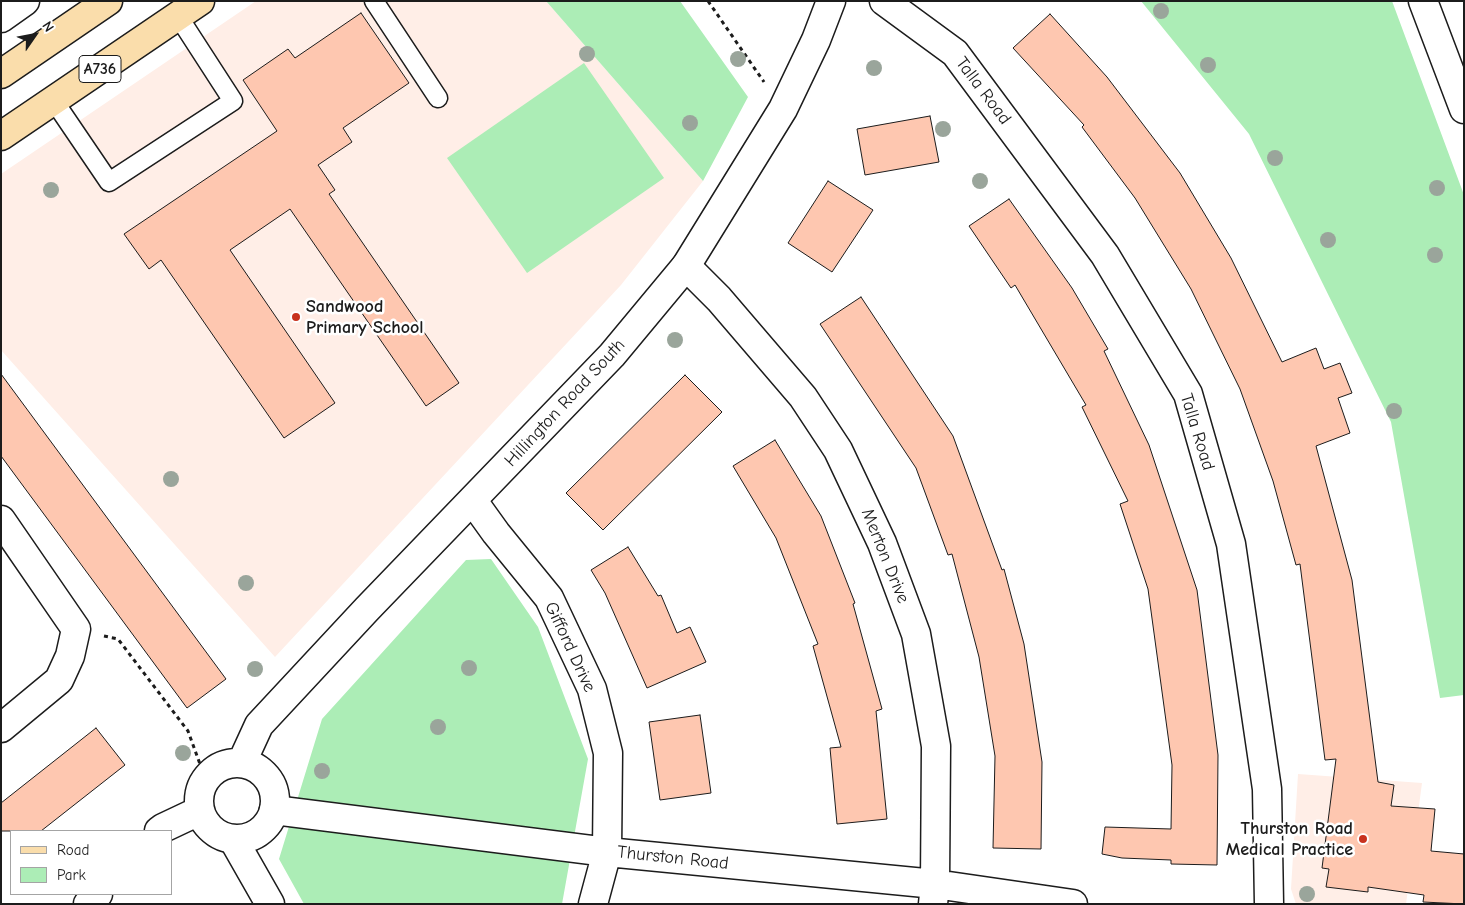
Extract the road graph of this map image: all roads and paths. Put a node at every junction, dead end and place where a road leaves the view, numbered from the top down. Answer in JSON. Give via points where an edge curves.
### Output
{"nodes":[{"id":1,"x":25,"y":1,"type":"edge"},
{"id":2,"x":108,"y":1,"type":"edge"},
{"id":3,"x":200,"y":1,"type":"edge"},
{"id":4,"x":374,"y":1,"type":"edge"},
{"id":5,"x":708,"y":1,"type":"edge"},
{"id":6,"x":831,"y":1,"type":"edge"},
{"id":7,"x":884,"y":1,"type":"edge"},
{"id":8,"x":1423,"y":1,"type":"edge"},
{"id":9,"x":178,"y":16,"type":"junction"},
{"id":10,"x":1,"y":18,"type":"edge"},
{"id":11,"x":1,"y":74,"type":"edge"},
{"id":12,"x":438,"y":98,"type":"dead end"},
{"id":13,"x":54,"y":101,"type":"junction"},
{"id":14,"x":782,"y":109,"type":"junction"},
{"id":15,"x":1464,"y":110,"type":"edge"},
{"id":16,"x":1,"y":136,"type":"edge"},
{"id":17,"x":686,"y":266,"type":"junction"},
{"id":18,"x":473,"y":501,"type":"junction"},
{"id":19,"x":1,"y":520,"type":"edge"},
{"id":20,"x":76,"y":629,"type":"junction"},
{"id":21,"x":1,"y":728,"type":"edge"},
{"id":22,"x":242,"y":762,"type":"junction"},
{"id":23,"x":205,"y":778,"type":"junction"},
{"id":24,"x":274,"y":810,"type":"junction"},
{"id":25,"x":199,"y":811,"type":"junction"},
{"id":26,"x":160,"y":830,"type":"edge"},
{"id":27,"x":234,"y":840,"type":"junction"},
{"id":28,"x":607,"y":852,"type":"junction"},
{"id":29,"x":934,"y":894,"type":"edge"},
{"id":30,"x":97,"y":895,"type":"edge"},
{"id":31,"x":88,"y":904,"type":"edge"},
{"id":32,"x":270,"y":904,"type":"edge"},
{"id":33,"x":593,"y":904,"type":"edge"},
{"id":34,"x":1073,"y":904,"type":"edge"},
{"id":35,"x":1269,"y":904,"type":"edge"}],
"edges":[{"from":1,"to":10,"type":"street"},
{"from":2,"to":11,"type":"main road"},
{"from":3,"to":9,"type":"main road","number":"A736"},
{"from":4,"to":12,"type":"lane"},
{"from":5,"to":14,"type":"path"},
{"from":6,"to":14,"type":"street","name":"Hillington Road South"},
{"from":7,"to":35,"type":"street","name":"Talla Road","via":[[955,53],[1105,255],[1188,394],[1231,544],[1268,789]]},
{"from":8,"to":15,"type":"street"},
{"from":9,"to":13,"type":"main road","number":"A736"},
{"from":9,"to":13,"type":"lane","via":[[233,101],[109,182]]},
{"from":13,"to":16,"type":"main road","number":"A736"},
{"from":14,"to":17,"type":"street","name":"Hillington Road South"},
{"from":17,"to":18,"type":"street","name":"Hillington Road South","via":[[612,356]]},
{"from":17,"to":29,"type":"street","name":"Merton Drive","via":[[719,299],[803,397],[838,450],[882,543],[916,634],[936,746]]},
{"from":18,"to":22,"type":"street","name":"Hillington Road South","via":[[259,725]]},
{"from":18,"to":28,"type":"street","name":"Gifford Drive","via":[[549,598],[592,689],[608,752]]},
{"from":19,"to":20,"type":"street"},
{"from":20,"to":21,"type":"street","via":[[70,656],[59,680]]},
{"from":20,"to":23,"type":"path","via":[[118,639],[188,731]]},
{"from":22,"to":23,"type":"street","via":[[221,766]]},
{"from":22,"to":24,"type":"street","via":[[257,768],[269,780],[275,794]]},
{"from":23,"to":25,"type":"street","via":[[199,792]]},
{"from":24,"to":27,"type":"street","via":[[268,825],[255,835]]},
{"from":24,"to":28,"type":"street","name":"Thurston Road"},
{"from":25,"to":26,"type":"street"},
{"from":25,"to":27,"type":"street","via":[[210,829]]},
{"from":27,"to":32,"type":"street"},
{"from":28,"to":29,"type":"street","name":"Thurston Road"},
{"from":28,"to":33,"type":"street","name":"Gifford Drive"},
{"from":29,"to":34,"type":"street","name":"Thurston Road"},
{"from":30,"to":31,"type":"street"}]}
